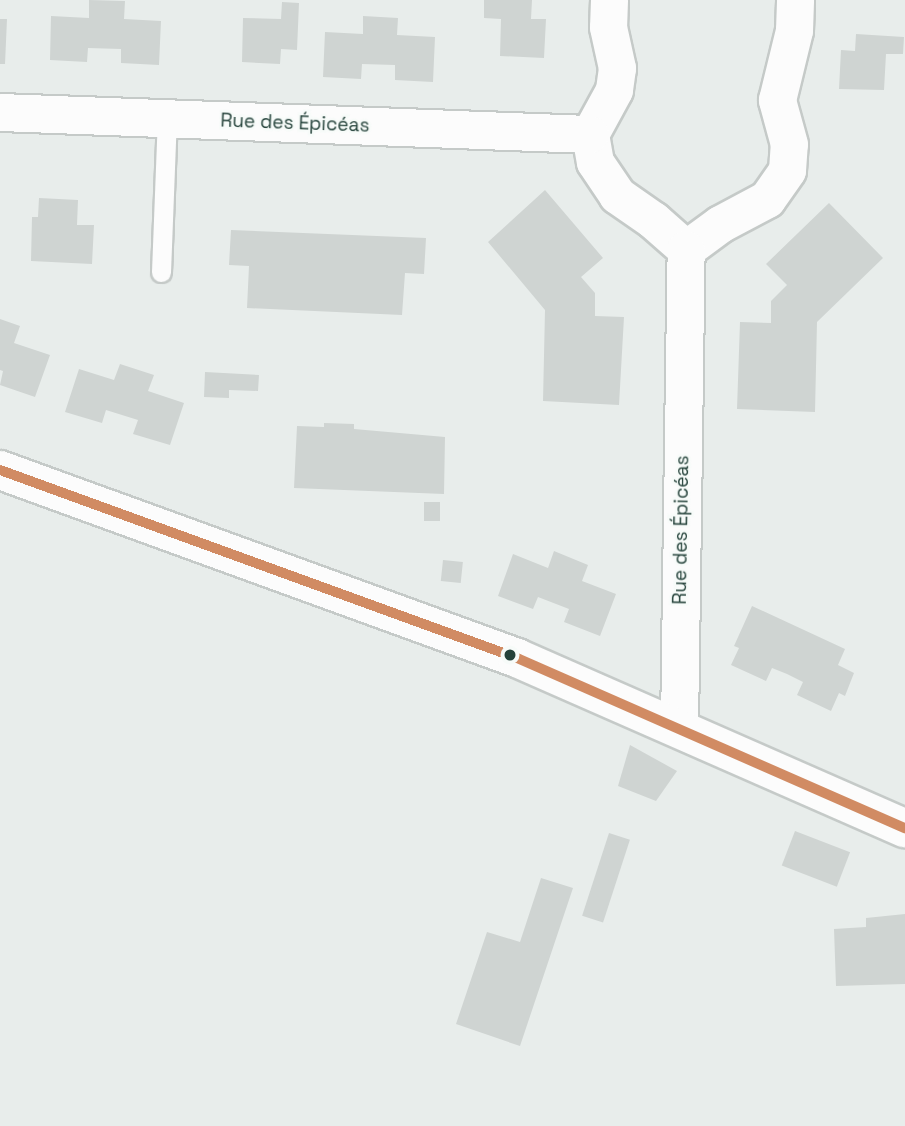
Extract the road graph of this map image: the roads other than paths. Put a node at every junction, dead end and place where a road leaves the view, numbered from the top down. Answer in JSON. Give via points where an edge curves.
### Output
{"nodes":[{"id":1,"x":608,"y":0,"type":"edge"},
{"id":2,"x":795,"y":0,"type":"edge"},
{"id":3,"x":0,"y":112,"type":"edge"},
{"id":4,"x":167,"y":117,"type":"junction"},
{"id":5,"x":590,"y":134,"type":"junction"},
{"id":6,"x":686,"y":248,"type":"junction"},
{"id":7,"x":161,"y":272,"type":"dead end"},
{"id":8,"x":0,"y":470,"type":"edge"},
{"id":9,"x":679,"y":728,"type":"junction"},
{"id":10,"x":905,"y":828,"type":"edge"}],
"edges":[{"from":1,"to":5,"type":"street","via":[[608,27],[617,68],[614,90]]},
{"from":2,"to":6,"type":"street","via":[[794,30],[777,100],[789,144],[787,170],[767,199]]},
{"from":3,"to":4,"type":"street","name":"Rue des Épicéas"},
{"from":4,"to":5,"type":"street","name":"Rue des Épicéas"},
{"from":4,"to":7,"type":"lane"},
{"from":5,"to":6,"type":"street","via":[[595,162],[617,195]]},
{"from":6,"to":9,"type":"street","name":"Rue des Épicéas"},
{"from":8,"to":9,"type":"street","via":[[517,658]]},
{"from":9,"to":10,"type":"street"}]}
